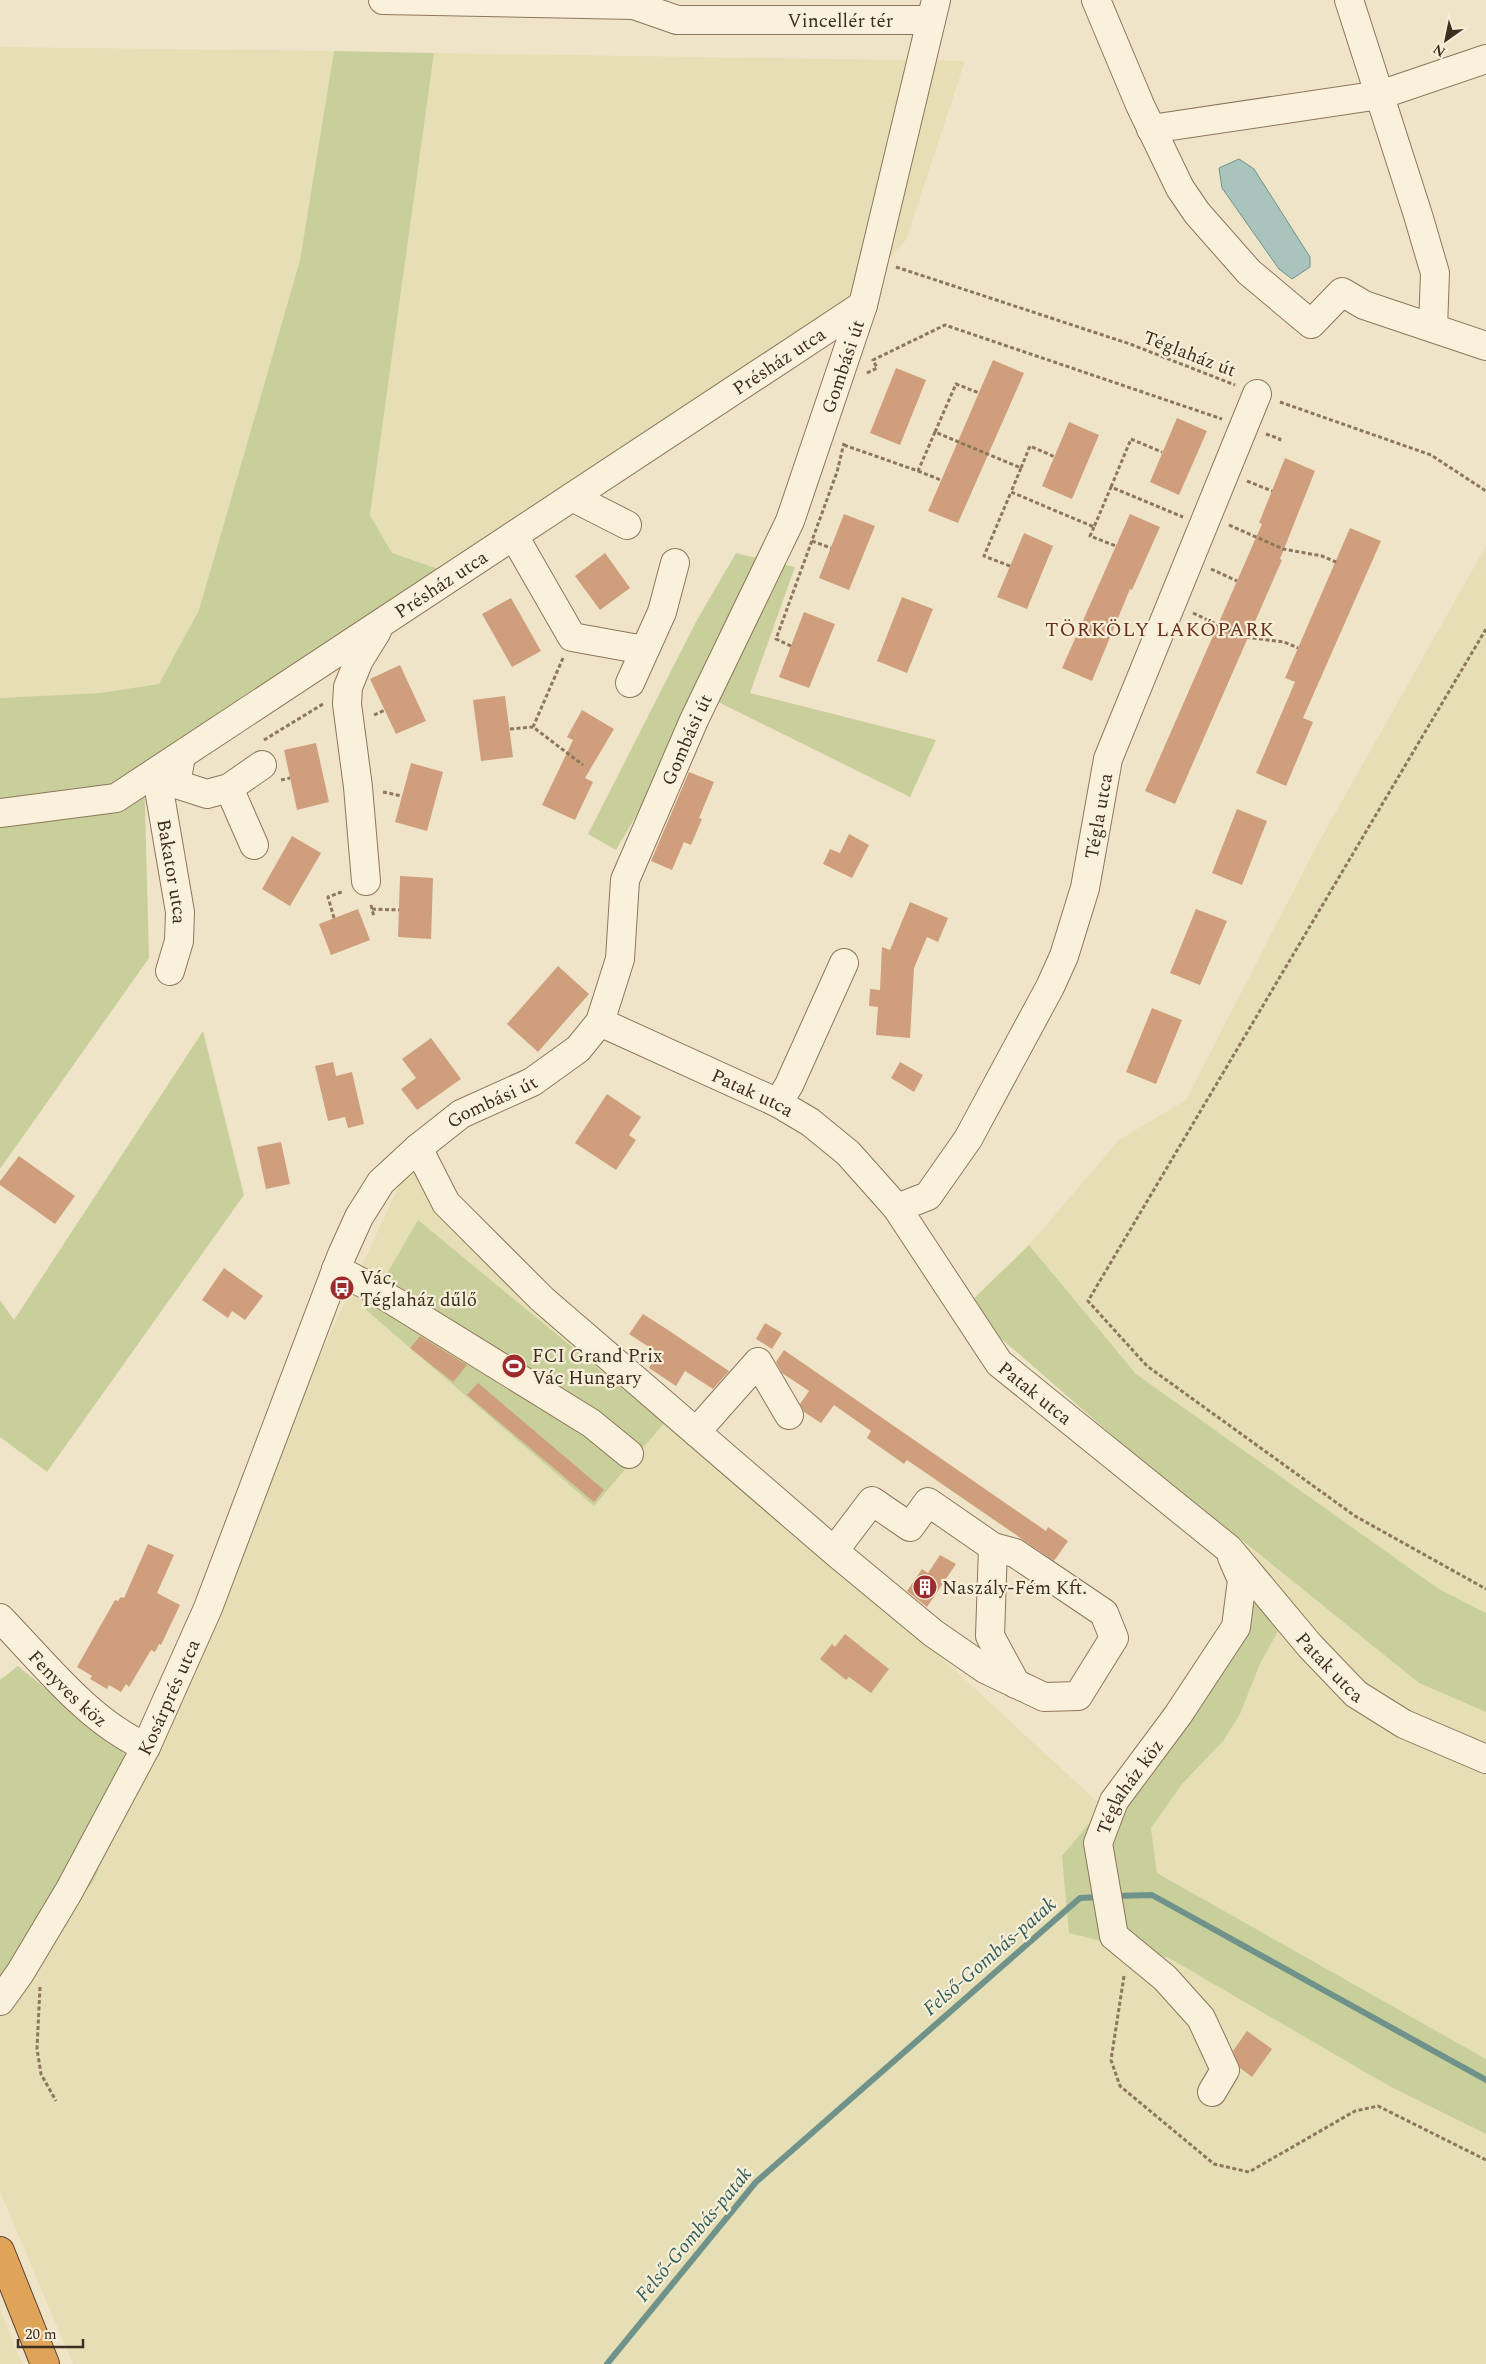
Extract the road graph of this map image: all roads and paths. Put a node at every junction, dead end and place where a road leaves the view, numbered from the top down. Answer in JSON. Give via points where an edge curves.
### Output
{"nodes":[{"id":1,"x":383,"y":0,"type":"edge"},
{"id":2,"x":398,"y":0,"type":"edge"},
{"id":3,"x":1096,"y":0,"type":"edge"},
{"id":4,"x":1349,"y":0,"type":"edge"},
{"id":5,"x":749,"y":10,"type":"edge"},
{"id":6,"x":934,"y":10,"type":"edge"},
{"id":7,"x":1486,"y":59,"type":"edge"},
{"id":8,"x":1380,"y":95,"type":"junction"},
{"id":9,"x":1151,"y":129,"type":"junction"},
{"id":10,"x":874,"y":260,"type":"junction"},
{"id":11,"x":863,"y":305,"type":"junction"},
{"id":12,"x":1433,"y":328,"type":"junction"},
{"id":13,"x":1486,"y":346,"type":"edge"},
{"id":14,"x":861,"y":376,"type":"dead end"},
{"id":15,"x":979,"y":393,"type":"dead end"},
{"id":16,"x":1257,"y":394,"type":"junction"},
{"id":17,"x":1244,"y":427,"type":"junction"},
{"id":18,"x":935,"y":432,"type":"junction"},
{"id":19,"x":846,"y":436,"type":"dead end"},
{"id":20,"x":1279,"y":443,"type":"dead end"},
{"id":21,"x":844,"y":445,"type":"junction"},
{"id":22,"x":1162,"y":452,"type":"dead end"},
{"id":23,"x":1055,"y":457,"type":"dead end"},
{"id":24,"x":1021,"y":468,"type":"junction"},
{"id":25,"x":918,"y":471,"type":"junction"},
{"id":26,"x":941,"y":480,"type":"dead end"},
{"id":27,"x":1111,"y":487,"type":"junction"},
{"id":28,"x":1486,"y":491,"type":"edge"},
{"id":29,"x":1010,"y":492,"type":"junction"},
{"id":30,"x":572,"y":497,"type":"junction"},
{"id":31,"x":1206,"y":520,"type":"junction"},
{"id":32,"x":627,"y":525,"type":"dead end"},
{"id":33,"x":1094,"y":527,"type":"junction"},
{"id":34,"x":514,"y":536,"type":"junction"},
{"id":35,"x":812,"y":541,"type":"junction"},
{"id":36,"x":1116,"y":546,"type":"dead end"},
{"id":37,"x":831,"y":548,"type":"dead end"},
{"id":38,"x":1336,"y":562,"type":"dead end"},
{"id":39,"x":675,"y":563,"type":"dead end"},
{"id":40,"x":1010,"y":566,"type":"dead end"},
{"id":41,"x":1172,"y":604,"type":"junction"},
{"id":42,"x":382,"y":623,"type":"junction"},
{"id":43,"x":1486,"y":629,"type":"edge"},
{"id":44,"x":572,"y":637,"type":"junction"},
{"id":45,"x":791,"y":646,"type":"dead end"},
{"id":46,"x":1298,"y":648,"type":"dead end"},
{"id":47,"x":644,"y":650,"type":"junction"},
{"id":48,"x":630,"y":683,"type":"dead end"},
{"id":49,"x":533,"y":726,"type":"junction"},
{"id":50,"x":510,"y":729,"type":"dead end"},
{"id":51,"x":181,"y":756,"type":"junction"},
{"id":52,"x":262,"y":765,"type":"dead end"},
{"id":53,"x":583,"y":765,"type":"dead end"},
{"id":54,"x":156,"y":772,"type":"junction"},
{"id":55,"x":229,"y":788,"type":"junction"},
{"id":56,"x":0,"y":813,"type":"edge"},
{"id":57,"x":254,"y":845,"type":"dead end"},
{"id":58,"x":366,"y":881,"type":"joint"},
{"id":59,"x":372,"y":909,"type":"dead end"},
{"id":60,"x":399,"y":910,"type":"dead end"},
{"id":61,"x":334,"y":918,"type":"dead end"},
{"id":62,"x":844,"y":962,"type":"dead end"},
{"id":63,"x":170,"y":971,"type":"dead end"},
{"id":64,"x":600,"y":1022,"type":"junction"},
{"id":65,"x":778,"y":1103,"type":"junction"},
{"id":66,"x":418,"y":1148,"type":"junction"},
{"id":67,"x":897,"y":1208,"type":"junction"},
{"id":68,"x":336,"y":1269,"type":"junction"},
{"id":69,"x":297,"y":1375,"type":"joint"},
{"id":70,"x":789,"y":1414,"type":"dead end"},
{"id":71,"x":696,"y":1432,"type":"junction"},
{"id":72,"x":629,"y":1454,"type":"dead end"},
{"id":73,"x":993,"y":1547,"type":"junction"},
{"id":74,"x":1229,"y":1548,"type":"junction"},
{"id":75,"x":834,"y":1551,"type":"junction"},
{"id":76,"x":1486,"y":1589,"type":"edge"},
{"id":77,"x":0,"y":1618,"type":"edge"},
{"id":78,"x":1016,"y":1684,"type":"junction"},
{"id":79,"x":146,"y":1747,"type":"junction"},
{"id":80,"x":1486,"y":1759,"type":"edge"},
{"id":81,"x":1125,"y":1969,"type":"dead end"},
{"id":82,"x":41,"y":1979,"type":"dead end"},
{"id":83,"x":0,"y":2001,"type":"edge"},
{"id":84,"x":1212,"y":2092,"type":"dead end"},
{"id":85,"x":56,"y":2101,"type":"dead end"},
{"id":86,"x":1486,"y":2160,"type":"edge"},
{"id":87,"x":0,"y":2252,"type":"edge"},
{"id":88,"x":45,"y":2364,"type":"edge"}],
"edges":[{"from":1,"to":2,"type":"street","name":"Vincellér tér"},
{"from":2,"to":5,"type":"street","name":"Vincellér tér","via":[[634,5],[677,20]]},
{"from":3,"to":9,"type":"street"},
{"from":4,"to":8,"type":"street"},
{"from":5,"to":6,"type":"street","name":"Vincellér tér"},
{"from":6,"to":10,"type":"street","name":"Gombási út"},
{"from":7,"to":8,"type":"street"},
{"from":8,"to":9,"type":"street"},
{"from":8,"to":12,"type":"street","via":[[1434,273]]},
{"from":9,"to":12,"type":"street","via":[[1180,188],[1197,213],[1249,272],[1311,324],[1342,292],[1364,305]]},
{"from":10,"to":11,"type":"street","name":"Gombási út"},
{"from":10,"to":16,"type":"path","name":"Téglaház út","via":[[1130,344]]},
{"from":11,"to":30,"type":"street","name":"Présház utca"},
{"from":11,"to":64,"type":"street","name":"Gombási út","via":[[790,521],[694,720],[626,880],[620,959]]},
{"from":12,"to":13,"type":"street"},
{"from":14,"to":17,"type":"path","via":[[876,368],[873,360],[945,325]]},
{"from":15,"to":18,"type":"path","via":[[956,384]]},
{"from":16,"to":17,"type":"street","name":"Tégla utca"},
{"from":16,"to":28,"type":"path","name":"Téglaház út","via":[[1431,456]]},
{"from":17,"to":20,"type":"path","via":[[1280,439]]},
{"from":17,"to":31,"type":"street","name":"Tégla utca"},
{"from":18,"to":24,"type":"path"},
{"from":18,"to":25,"type":"path"},
{"from":19,"to":21,"type":"path"},
{"from":21,"to":25,"type":"path"},
{"from":21,"to":35,"type":"path"},
{"from":22,"to":27,"type":"path","via":[[1131,439]]},
{"from":23,"to":24,"type":"path","via":[[1030,446]]},
{"from":24,"to":29,"type":"path"},
{"from":25,"to":26,"type":"path"},
{"from":27,"to":31,"type":"path"},
{"from":27,"to":33,"type":"path"},
{"from":29,"to":33,"type":"path"},
{"from":29,"to":40,"type":"path","via":[[984,556]]},
{"from":30,"to":32,"type":"street"},
{"from":30,"to":34,"type":"street","name":"Présház utca"},
{"from":31,"to":38,"type":"path","via":[[1282,549],[1322,556]]},
{"from":31,"to":41,"type":"street","name":"Tégla utca"},
{"from":33,"to":36,"type":"path","via":[[1090,536]]},
{"from":34,"to":42,"type":"street","name":"Présház utca"},
{"from":34,"to":44,"type":"street"},
{"from":35,"to":37,"type":"path"},
{"from":35,"to":45,"type":"path","via":[[776,639]]},
{"from":39,"to":47,"type":"street","via":[[662,612]]},
{"from":41,"to":46,"type":"path","via":[[1244,637],[1284,642]]},
{"from":41,"to":67,"type":"street","name":"Tégla utca","via":[[1108,759],[1085,888],[1064,956],[968,1138],[928,1196]]},
{"from":42,"to":51,"type":"street","name":"Présház utca"},
{"from":42,"to":58,"type":"street","via":[[359,660],[348,687],[347,704]]},
{"from":43,"to":76,"type":"path","via":[[1088,1301],[1147,1366],[1347,1511]]},
{"from":44,"to":47,"type":"street"},
{"from":44,"to":49,"type":"path"},
{"from":47,"to":48,"type":"street"},
{"from":49,"to":50,"type":"path"},
{"from":49,"to":53,"type":"path"},
{"from":51,"to":54,"type":"street","name":"Présház utca"},
{"from":51,"to":55,"type":"street","via":[[176,784],[207,794]]},
{"from":52,"to":55,"type":"street"},
{"from":54,"to":56,"type":"street","name":"Présház utca","via":[[116,798]]},
{"from":54,"to":63,"type":"street","name":"Bakator utca","via":[[180,912],[179,941]]},
{"from":55,"to":57,"type":"street"},
{"from":58,"to":61,"type":"path","via":[[328,897]]},
{"from":59,"to":60,"type":"path"},
{"from":62,"to":65,"type":"street"},
{"from":64,"to":65,"type":"street","name":"Patak utca"},
{"from":64,"to":66,"type":"street","name":"Gombási út","via":[[578,1049],[532,1082],[461,1114]]},
{"from":65,"to":67,"type":"street","name":"Patak utca","via":[[810,1122],[848,1153]]},
{"from":66,"to":68,"type":"street","name":"Gombási út","via":[[381,1182],[359,1217]]},
{"from":66,"to":71,"type":"street","via":[[446,1203],[542,1299]]},
{"from":67,"to":74,"type":"street","name":"Patak utca","via":[[1000,1363]]},
{"from":68,"to":69,"type":"street","name":"Gombási út"},
{"from":68,"to":72,"type":"street","via":[[374,1289],[591,1423]]},
{"from":69,"to":79,"type":"street","name":"Kosárprés utca","via":[[208,1608]]},
{"from":70,"to":71,"type":"street","via":[[758,1362]]},
{"from":71,"to":75,"type":"street"},
{"from":73,"to":75,"type":"street","via":[[928,1502],[910,1528],[872,1501]]},
{"from":73,"to":78,"type":"street","via":[[990,1636]]},
{"from":73,"to":78,"type":"street","via":[[1015,1553],[1104,1614],[1114,1638],[1078,1696],[1044,1697]]},
{"from":74,"to":80,"type":"street","name":"Patak utca","via":[[1310,1646],[1356,1694],[1404,1724]]},
{"from":74,"to":84,"type":"street","name":"Téglaház köz","via":[[1242,1580],[1236,1627],[1178,1715],[1114,1801],[1098,1843],[1114,1936],[1165,1978],[1202,2018],[1225,2070]]},
{"from":75,"to":78,"type":"street","via":[[933,1633],[984,1670]]},
{"from":77,"to":79,"type":"street","name":"Fenyves köz","via":[[92,1712],[114,1730]]},
{"from":79,"to":83,"type":"street","name":"Kosárprés utca","via":[[69,1890]]},
{"from":81,"to":86,"type":"path","via":[[1111,2060],[1120,2086],[1214,2164],[1249,2172],[1355,2111],[1378,2106]]},
{"from":82,"to":85,"type":"path","via":[[37,2049],[41,2074]]},
{"from":87,"to":88,"type":"highway"}]}
